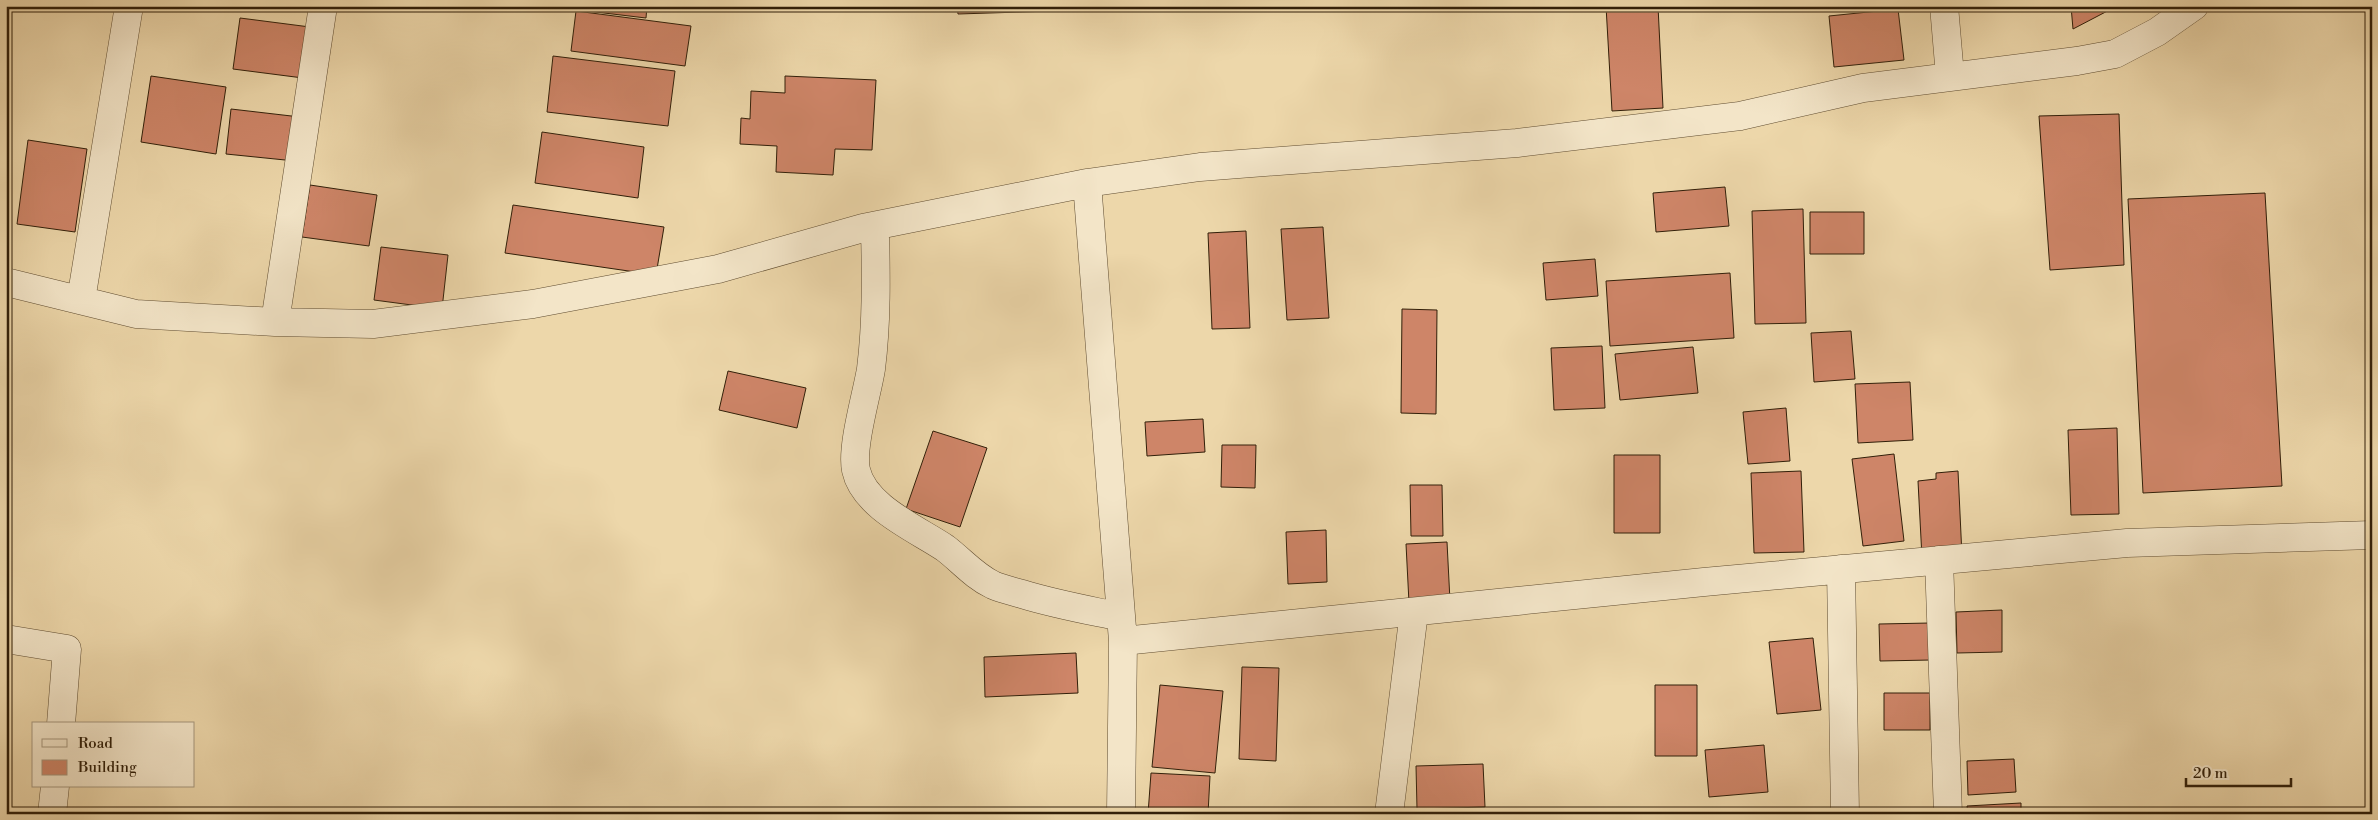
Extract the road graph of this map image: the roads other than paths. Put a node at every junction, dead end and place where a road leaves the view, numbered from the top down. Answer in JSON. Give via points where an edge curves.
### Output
{"nodes":[{"id":1,"x":128,"y":6,"type":"edge"},
{"id":2,"x":323,"y":6,"type":"edge"},
{"id":3,"x":1944,"y":6,"type":"edge"},
{"id":4,"x":2194,"y":6,"type":"edge"},
{"id":5,"x":1950,"y":76,"type":"junction"},
{"id":6,"x":1087,"y":183,"type":"junction"},
{"id":7,"x":875,"y":226,"type":"junction"},
{"id":8,"x":6,"y":282,"type":"edge"},
{"id":9,"x":81,"y":300,"type":"junction"},
{"id":10,"x":275,"y":322,"type":"junction"},
{"id":11,"x":2372,"y":535,"type":"edge"},
{"id":12,"x":1939,"y":560,"type":"junction"},
{"id":13,"x":1841,"y":569,"type":"junction"},
{"id":14,"x":1414,"y":612,"type":"junction"},
{"id":15,"x":1122,"y":629,"type":"junction"},
{"id":16,"x":6,"y":639,"type":"edge"},
{"id":17,"x":60,"y":722,"type":"edge"},
{"id":18,"x":55,"y":788,"type":"edge"},
{"id":19,"x":52,"y":814,"type":"edge"},
{"id":20,"x":1121,"y":814,"type":"edge"},
{"id":21,"x":1389,"y":814,"type":"edge"},
{"id":22,"x":1845,"y":814,"type":"edge"},
{"id":23,"x":1948,"y":814,"type":"edge"}],
"edges":[{"from":1,"to":9,"type":"street"},
{"from":2,"to":10,"type":"street"},
{"from":3,"to":5,"type":"street"},
{"from":4,"to":5,"type":"street","via":[[2157,32],[2115,54]]},
{"from":5,"to":6,"type":"street","via":[[1863,88],[1730,117],[1517,143],[1200,167]]},
{"from":6,"to":7,"type":"street"},
{"from":6,"to":15,"type":"street"},
{"from":7,"to":10,"type":"street","via":[[718,269],[533,304],[374,324]]},
{"from":7,"to":15,"type":"street","via":[[877,311],[856,470],[863,485],[871,497],[904,523],[946,549],[967,569],[993,585]]},
{"from":8,"to":9,"type":"street"},
{"from":9,"to":10,"type":"street","via":[[136,314]]},
{"from":11,"to":12,"type":"street","via":[[2127,543]]},
{"from":12,"to":13,"type":"street"},
{"from":12,"to":23,"type":"street"},
{"from":13,"to":14,"type":"street"},
{"from":13,"to":22,"type":"street"},
{"from":14,"to":15,"type":"street"},
{"from":14,"to":21,"type":"street"},
{"from":15,"to":20,"type":"street"},
{"from":16,"to":17,"type":"street","via":[[67,649]]},
{"from":18,"to":19,"type":"street"}]}
